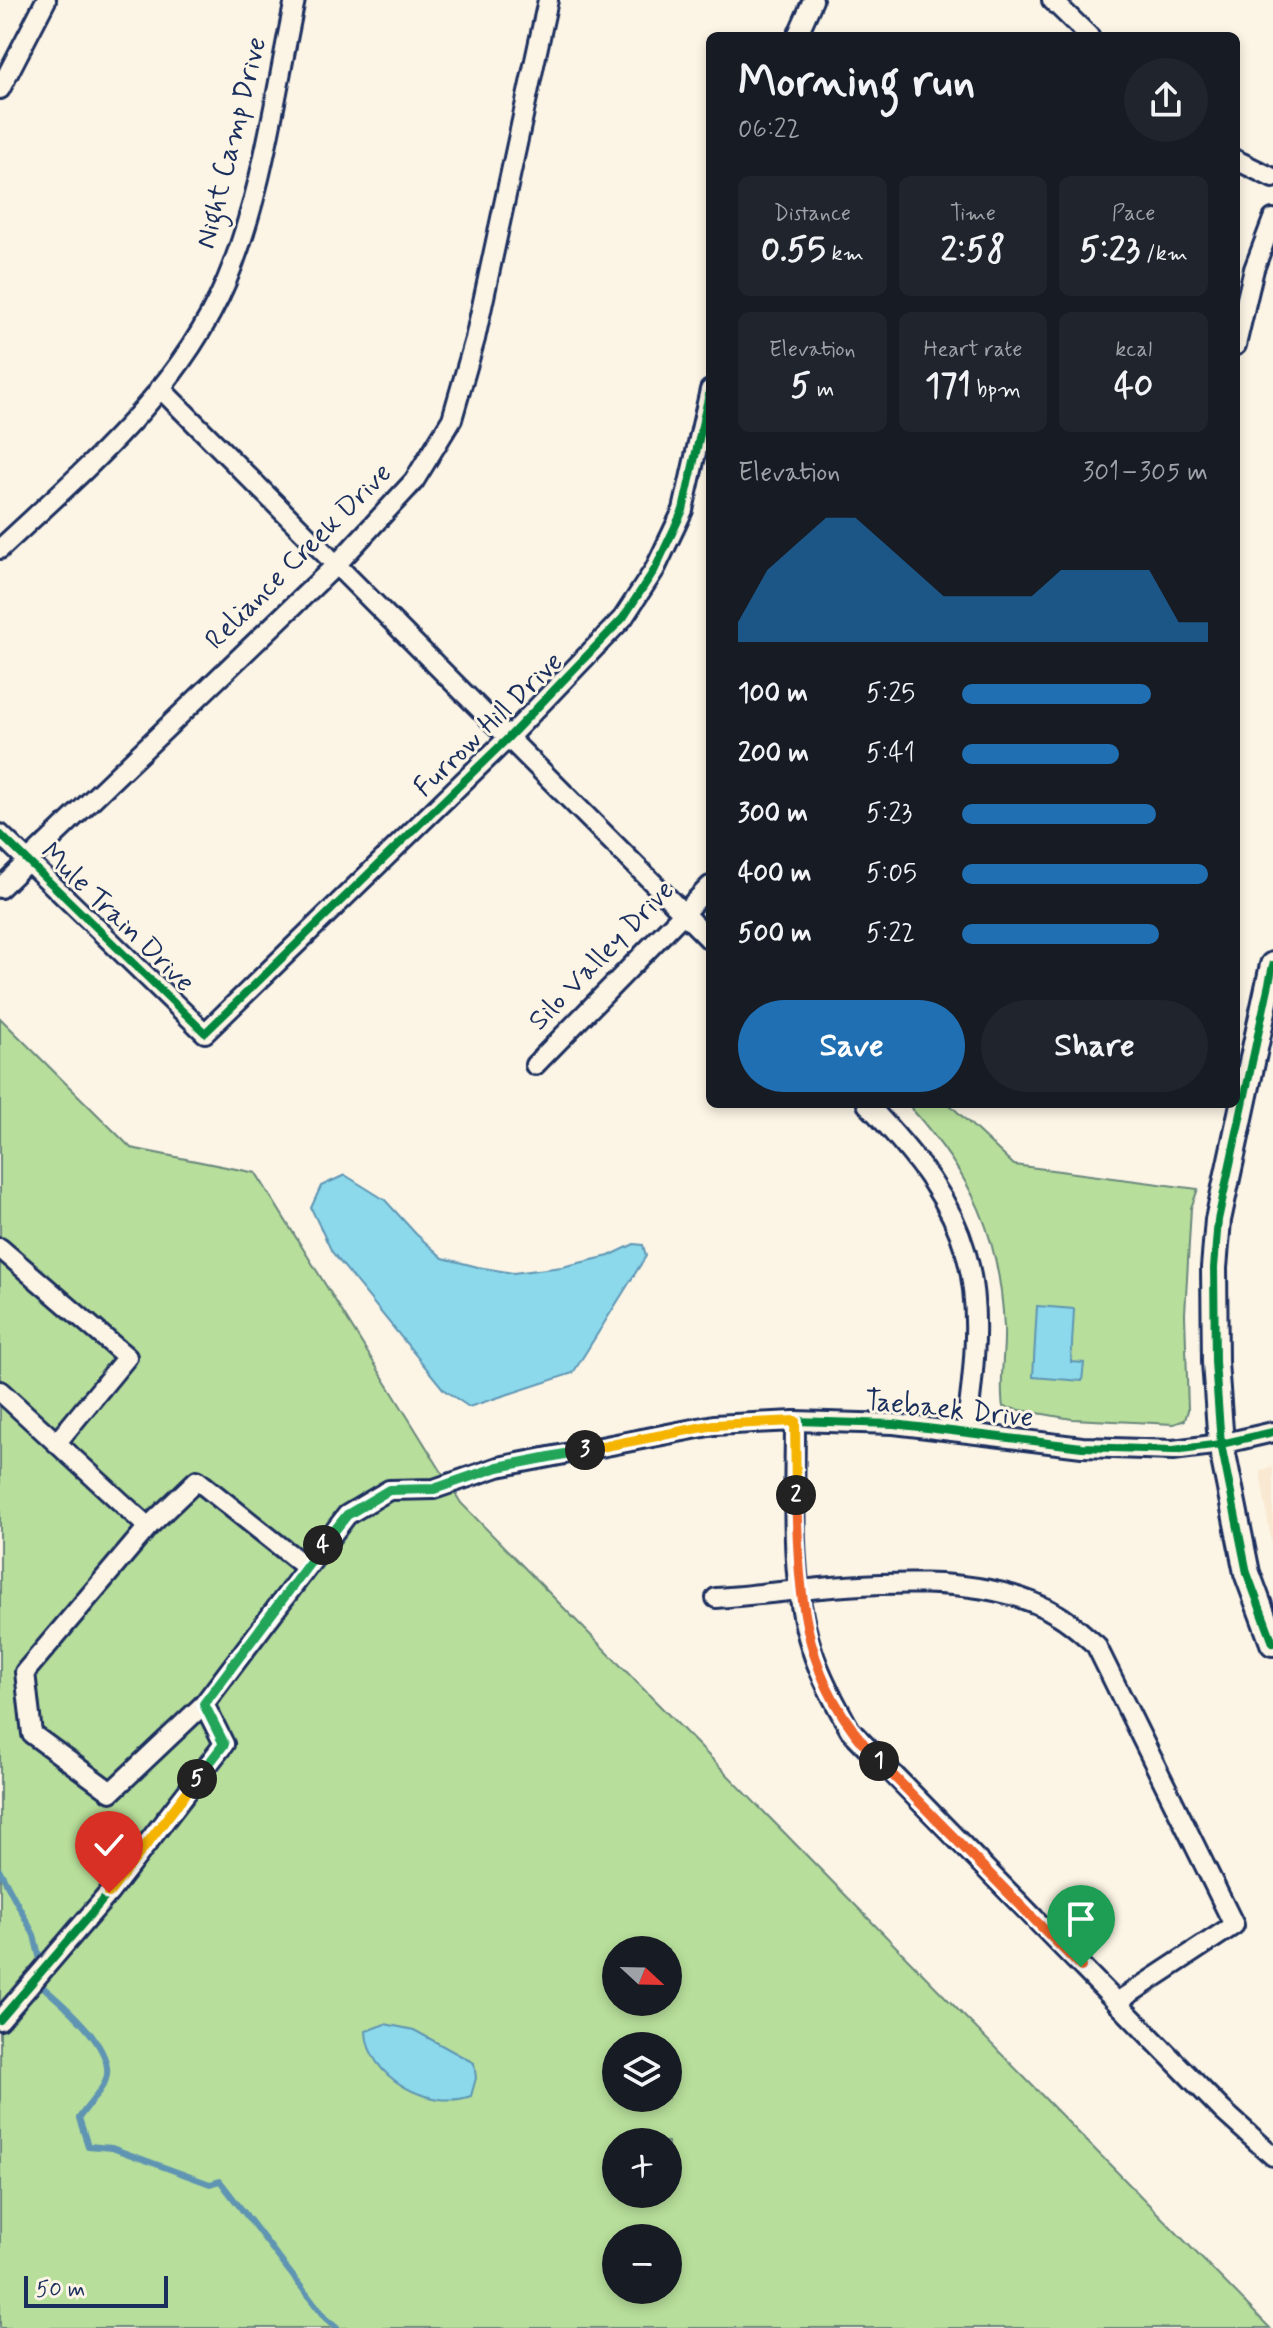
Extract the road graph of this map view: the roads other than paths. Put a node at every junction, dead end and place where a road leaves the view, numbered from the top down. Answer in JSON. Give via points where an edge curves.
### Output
{"nodes":[{"id":1,"x":46,"y":0,"type":"edge"},
{"id":2,"x":295,"y":0,"type":"edge"},
{"id":3,"x":548,"y":0,"type":"edge"},
{"id":4,"x":813,"y":0,"type":"edge"},
{"id":5,"x":1052,"y":0,"type":"edge"},
{"id":6,"x":799,"y":32,"type":"edge"},
{"id":7,"x":1085,"y":32,"type":"edge"},
{"id":8,"x":0,"y":89,"type":"edge"},
{"id":9,"x":1240,"y":162,"type":"edge"},
{"id":10,"x":1273,"y":178,"type":"edge"},
{"id":11,"x":1273,"y":219,"type":"edge"},
{"id":12,"x":1240,"y":328,"type":"edge"},
{"id":13,"x":160,"y":388,"type":"junction"},
{"id":14,"x":706,"y":408,"type":"edge"},
{"id":15,"x":0,"y":549,"type":"edge"},
{"id":16,"x":337,"y":564,"type":"junction"},
{"id":17,"x":507,"y":739,"type":"junction"},
{"id":18,"x":0,"y":834,"type":"edge"},
{"id":19,"x":27,"y":861,"type":"junction"},
{"id":20,"x":0,"y":888,"type":"edge"},
{"id":21,"x":706,"y":890,"type":"edge"},
{"id":22,"x":683,"y":913,"type":"junction"},
{"id":23,"x":706,"y":936,"type":"edge"},
{"id":24,"x":1273,"y":965,"type":"edge"},
{"id":25,"x":205,"y":1033,"type":"joint"},
{"id":26,"x":535,"y":1065,"type":"dead end"},
{"id":27,"x":874,"y":1108,"type":"edge"},
{"id":28,"x":0,"y":1248,"type":"edge"},
{"id":29,"x":0,"y":1391,"type":"edge"},
{"id":30,"x":795,"y":1421,"type":"junction"},
{"id":31,"x":966,"y":1430,"type":"junction"},
{"id":32,"x":1273,"y":1432,"type":"edge"},
{"id":33,"x":58,"y":1441,"type":"junction"},
{"id":34,"x":1221,"y":1444,"type":"junction"},
{"id":35,"x":148,"y":1527,"type":"junction"},
{"id":36,"x":306,"y":1567,"type":"junction"},
{"id":37,"x":799,"y":1592,"type":"junction"},
{"id":38,"x":716,"y":1598,"type":"dead end"},
{"id":39,"x":1273,"y":1643,"type":"edge"},
{"id":40,"x":204,"y":1704,"type":"junction"},
{"id":41,"x":1117,"y":2002,"type":"junction"},
{"id":42,"x":0,"y":2020,"type":"edge"},
{"id":43,"x":1273,"y":2156,"type":"edge"}],
"edges":[{"from":1,"to":8,"type":"street"},
{"from":2,"to":13,"type":"street","name":"Night Camp Drive","via":[[249,219],[198,336]]},
{"from":3,"to":16,"type":"street","name":"Reliance Creek Drive","via":[[475,339],[452,419],[414,481]]},
{"from":4,"to":6,"type":"street"},
{"from":5,"to":7,"type":"street"},
{"from":9,"to":10,"type":"street"},
{"from":11,"to":12,"type":"street"},
{"from":13,"to":15,"type":"street","name":"Night Camp Drive","via":[[125,431]]},
{"from":13,"to":16,"type":"street"},
{"from":14,"to":17,"type":"street","name":"Furrow Hill Drive","via":[[683,510],[655,569],[623,618]]},
{"from":16,"to":17,"type":"street"},
{"from":16,"to":19,"type":"street","name":"Reliance Creek Drive"},
{"from":17,"to":22,"type":"street"},
{"from":17,"to":25,"type":"street","name":"Furrow Hill Drive"},
{"from":18,"to":19,"type":"street","name":"Mule Train Drive"},
{"from":19,"to":20,"type":"street","name":"Reliance Creek Drive"},
{"from":19,"to":25,"type":"street","name":"Mule Train Drive"},
{"from":21,"to":22,"type":"street","name":"Silo Valley Drive"},
{"from":22,"to":23,"type":"street"},
{"from":22,"to":26,"type":"street","name":"Silo Valley Drive"},
{"from":24,"to":34,"type":"street","via":[[1218,1220],[1215,1362]]},
{"from":27,"to":31,"type":"street","via":[[948,1203],[964,1245],[975,1287],[976,1325]]},
{"from":28,"to":33,"type":"street","via":[[127,1357]]},
{"from":29,"to":33,"type":"street"},
{"from":30,"to":31,"type":"street","name":"Taebaek Drive"},
{"from":30,"to":36,"type":"street","name":"Taebaek Drive","via":[[714,1425],[498,1467],[434,1489],[389,1490],[347,1515]]},
{"from":30,"to":37,"type":"street"},
{"from":31,"to":34,"type":"street","name":"Taebaek Drive","via":[[1082,1447],[1173,1450]]},
{"from":32,"to":34,"type":"street","name":"Taebaek Drive"},
{"from":33,"to":35,"type":"street"},
{"from":34,"to":39,"type":"street","via":[[1247,1573]]},
{"from":35,"to":36,"type":"street","via":[[197,1480]]},
{"from":35,"to":40,"type":"street","name":"Taebaek Drive","via":[[25,1672],[32,1734],[111,1792]]},
{"from":36,"to":40,"type":"street","name":"Taebaek Drive"},
{"from":37,"to":38,"type":"street"},
{"from":37,"to":41,"type":"street","via":[[811,1647],[850,1730]]},
{"from":37,"to":41,"type":"street","via":[[958,1584],[1006,1594],[1057,1614],[1096,1645],[1234,1925]]},
{"from":40,"to":42,"type":"street","via":[[224,1744],[109,1893]]},
{"from":41,"to":43,"type":"street"}]}
